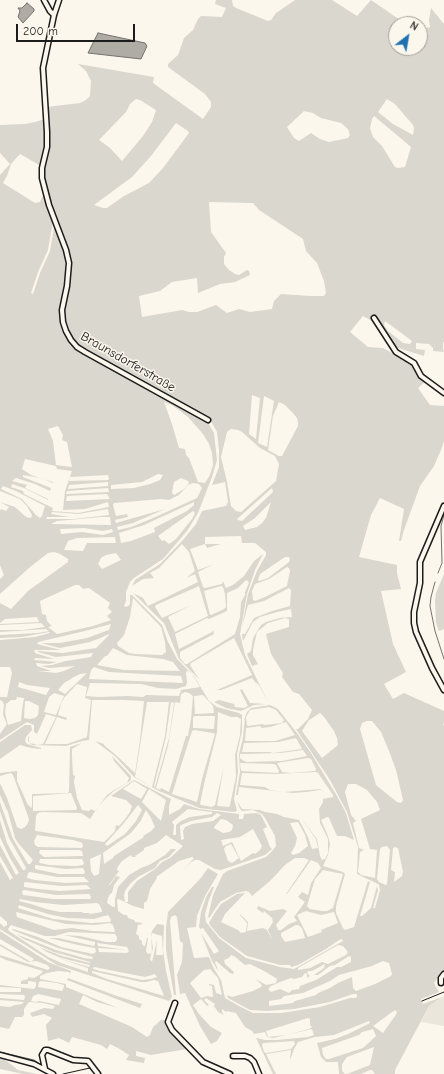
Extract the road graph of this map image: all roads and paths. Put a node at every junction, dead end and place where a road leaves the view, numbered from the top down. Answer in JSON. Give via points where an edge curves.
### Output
{"nodes":[{"id":1,"x":44,"y":0,"type":"edge"},
{"id":2,"x":59,"y":0,"type":"edge"},
{"id":3,"x":54,"y":15,"type":"junction"},
{"id":4,"x":374,"y":318,"type":"dead end"},
{"id":5,"x":444,"y":393,"type":"edge"},
{"id":6,"x":208,"y":420,"type":"dead end"},
{"id":7,"x":444,"y":506,"type":"edge"},
{"id":8,"x":444,"y":690,"type":"edge"},
{"id":9,"x":444,"y":974,"type":"edge"},
{"id":10,"x":441,"y":983,"type":"dead end"},
{"id":11,"x":175,"y":1003,"type":"dead end"},
{"id":12,"x":0,"y":1055,"type":"edge"},
{"id":13,"x":233,"y":1056,"type":"dead end"},
{"id":14,"x":45,"y":1069,"type":"junction"},
{"id":15,"x":53,"y":1074,"type":"edge"},
{"id":16,"x":98,"y":1074,"type":"edge"},
{"id":17,"x":230,"y":1074,"type":"edge"},
{"id":18,"x":259,"y":1074,"type":"edge"}],
"edges":[{"from":1,"to":3,"type":"street"},
{"from":2,"to":3,"type":"street","name":"Braunsdorferstraße"},
{"from":3,"to":6,"type":"street","name":"Braunsdorferstraße","via":[[43,68],[47,147],[42,178],[48,205],[69,263],[62,310],[66,332],[77,347],[85,352]]},
{"from":4,"to":5,"type":"street","via":[[396,352],[414,363],[421,376]]},
{"from":7,"to":8,"type":"street","via":[[421,556],[414,623]]},
{"from":9,"to":10,"type":"street"},
{"from":11,"to":17,"type":"street","via":[[168,1022],[172,1030],[203,1062]]},
{"from":12,"to":14,"type":"street"},
{"from":13,"to":18,"type":"street","via":[[250,1058]]},
{"from":14,"to":15,"type":"street"},
{"from":14,"to":16,"type":"street","via":[[42,1055],[48,1050],[73,1060],[88,1061]]}]}
